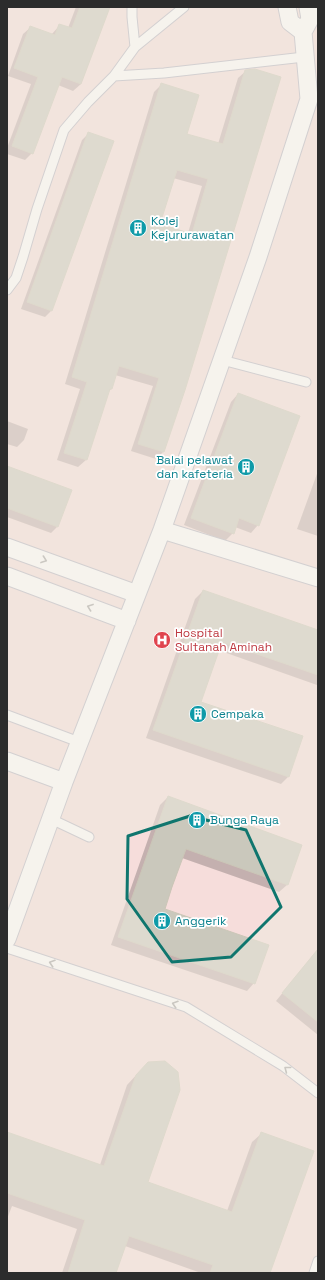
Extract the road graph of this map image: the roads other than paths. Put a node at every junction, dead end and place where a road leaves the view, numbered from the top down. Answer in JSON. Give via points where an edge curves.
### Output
{"nodes":[{"id":1,"x":132,"y":7,"type":"edge"},
{"id":2,"x":184,"y":7,"type":"edge"},
{"id":3,"x":287,"y":7,"type":"edge"},
{"id":4,"x":308,"y":7,"type":"edge"},
{"id":5,"x":303,"y":32,"type":"junction"},
{"id":6,"x":135,"y":46,"type":"junction"},
{"id":7,"x":304,"y":57,"type":"junction"},
{"id":8,"x":114,"y":76,"type":"junction"},
{"id":9,"x":313,"y":100,"type":"edge"},
{"id":10,"x":7,"y":290,"type":"edge"},
{"id":11,"x":222,"y":360,"type":"junction"},
{"id":12,"x":306,"y":382,"type":"dead end"},
{"id":13,"x":162,"y":530,"type":"junction"},
{"id":14,"x":7,"y":547,"type":"edge"},
{"id":15,"x":7,"y":576,"type":"edge"},
{"id":16,"x":318,"y":578,"type":"edge"},
{"id":17,"x":137,"y":594,"type":"junction"},
{"id":18,"x":127,"y":621,"type":"junction"},
{"id":19,"x":7,"y":715,"type":"edge"},
{"id":20,"x":79,"y":742,"type":"junction"},
{"id":21,"x":7,"y":762,"type":"edge"},
{"id":22,"x":64,"y":782,"type":"junction"},
{"id":23,"x":51,"y":819,"type":"junction"},
{"id":24,"x":89,"y":837,"type":"dead end"},
{"id":25,"x":7,"y":939,"type":"edge"},
{"id":26,"x":7,"y":948,"type":"edge"},
{"id":27,"x":318,"y":1093,"type":"edge"},
{"id":28,"x":318,"y":1261,"type":"edge"},
{"id":29,"x":314,"y":1273,"type":"edge"}],
"edges":[{"from":1,"to":6,"type":"lane"},
{"from":2,"to":6,"type":"lane"},
{"from":3,"to":5,"type":"street","via":[[290,22]]},
{"from":4,"to":5,"type":"street","via":[[310,19]]},
{"from":5,"to":7,"type":"street"},
{"from":6,"to":8,"type":"lane"},
{"from":7,"to":8,"type":"lane"},
{"from":7,"to":9,"type":"street"},
{"from":8,"to":10,"type":"lane","via":[[64,130],[16,278]]},
{"from":9,"to":11,"type":"street"},
{"from":11,"to":12,"type":"lane"},
{"from":11,"to":13,"type":"street"},
{"from":13,"to":16,"type":"street"},
{"from":13,"to":17,"type":"street"},
{"from":14,"to":17,"type":"street","one_way":true},
{"from":18,"to":15,"type":"street","one_way":true},
{"from":17,"to":18,"type":"street"},
{"from":18,"to":20,"type":"street"},
{"from":19,"to":20,"type":"lane"},
{"from":20,"to":22,"type":"street"},
{"from":21,"to":22,"type":"street"},
{"from":22,"to":23,"type":"street"},
{"from":23,"to":24,"type":"lane"},
{"from":23,"to":25,"type":"street"},
{"from":27,"to":26,"type":"lane","one_way":true,"via":[[283,1066],[186,1007]]},
{"from":28,"to":29,"type":"lane"}]}
